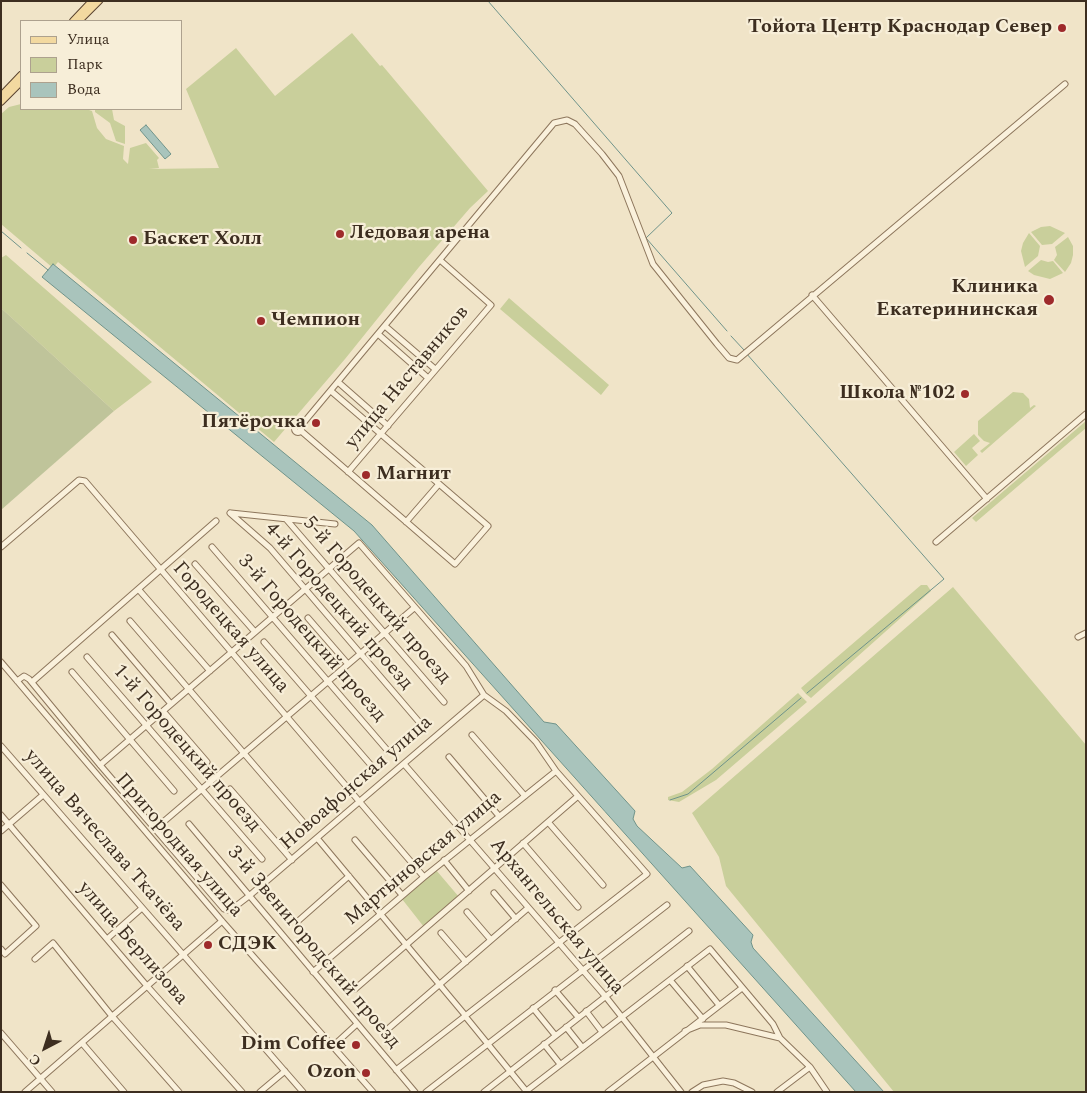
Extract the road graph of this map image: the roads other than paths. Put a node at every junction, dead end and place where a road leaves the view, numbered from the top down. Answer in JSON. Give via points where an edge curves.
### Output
{"nodes":[{"id":1,"x":92,"y":1,"type":"edge"},
{"id":2,"x":99,"y":1,"type":"edge"},
{"id":3,"x":74,"y":20,"type":"edge"},
{"id":4,"x":81,"y":20,"type":"edge"},
{"id":5,"x":20,"y":76,"type":"edge"},
{"id":6,"x":20,"y":83,"type":"edge"},
{"id":7,"x":1065,"y":84,"type":"dead end"},
{"id":8,"x":12,"y":88,"type":"junction"},
{"id":9,"x":1,"y":96,"type":"edge"},
{"id":10,"x":1,"y":102,"type":"edge"},
{"id":11,"x":440,"y":260,"type":"junction"},
{"id":12,"x":812,"y":295,"type":"junction"},
{"id":13,"x":385,"y":326,"type":"junction"},
{"id":14,"x":378,"y":334,"type":"junction"},
{"id":15,"x":435,"y":370,"type":"junction"},
{"id":16,"x":428,"y":378,"type":"junction"},
{"id":17,"x":338,"y":382,"type":"junction"},
{"id":18,"x":331,"y":391,"type":"junction"},
{"id":19,"x":1086,"y":414,"type":"edge"},
{"id":20,"x":388,"y":426,"type":"junction"},
{"id":21,"x":381,"y":434,"type":"junction"},
{"id":22,"x":348,"y":472,"type":"junction"},
{"id":23,"x":439,"y":484,"type":"junction"},
{"id":24,"x":987,"y":499,"type":"junction"},
{"id":25,"x":286,"y":519,"type":"junction"},
{"id":26,"x":216,"y":521,"type":"dead end"},
{"id":27,"x":406,"y":522,"type":"junction"},
{"id":28,"x":335,"y":524,"type":"dead end"},
{"id":29,"x":936,"y":542,"type":"dead end"},
{"id":30,"x":1,"y":547,"type":"edge"},
{"id":31,"x":212,"y":548,"type":"dead end"},
{"id":32,"x":195,"y":564,"type":"dead end"},
{"id":33,"x":330,"y":569,"type":"junction"},
{"id":34,"x":161,"y":570,"type":"junction"},
{"id":35,"x":139,"y":590,"type":"junction"},
{"id":36,"x":305,"y":590,"type":"junction"},
{"id":37,"x":414,"y":608,"type":"junction"},
{"id":38,"x":273,"y":617,"type":"junction"},
{"id":39,"x":308,"y":618,"type":"dead end"},
{"id":40,"x":130,"y":621,"type":"dead end"},
{"id":41,"x":255,"y":632,"type":"junction"},
{"id":42,"x":384,"y":633,"type":"junction"},
{"id":43,"x":1086,"y":633,"type":"edge"},
{"id":44,"x":112,"y":635,"type":"dead end"},
{"id":45,"x":1078,"y":638,"type":"dead end"},
{"id":46,"x":264,"y":642,"type":"dead end"},
{"id":47,"x":232,"y":652,"type":"junction"},
{"id":48,"x":359,"y":653,"type":"junction"},
{"id":49,"x":87,"y":657,"type":"dead end"},
{"id":50,"x":1,"y":662,"type":"edge"},
{"id":51,"x":347,"y":664,"type":"junction"},
{"id":52,"x":210,"y":671,"type":"junction"},
{"id":53,"x":72,"y":672,"type":"dead end"},
{"id":54,"x":327,"y":680,"type":"junction"},
{"id":55,"x":17,"y":681,"type":"junction"},
{"id":56,"x":32,"y":682,"type":"junction"},
{"id":57,"x":189,"y":689,"type":"junction"},
{"id":58,"x":310,"y":695,"type":"junction"},
{"id":59,"x":484,"y":695,"type":"junction"},
{"id":60,"x":444,"y":702,"type":"dead end"},
{"id":61,"x":171,"y":704,"type":"junction"},
{"id":62,"x":163,"y":711,"type":"junction"},
{"id":63,"x":286,"y":716,"type":"junction"},
{"id":64,"x":420,"y":723,"type":"dead end"},
{"id":65,"x":146,"y":726,"type":"junction"},
{"id":66,"x":472,"y":735,"type":"dead end"},
{"id":67,"x":130,"y":739,"type":"junction"},
{"id":68,"x":1,"y":746,"type":"edge"},
{"id":69,"x":87,"y":750,"type":"junction"},
{"id":70,"x":388,"y":750,"type":"dead end"},
{"id":71,"x":243,"y":753,"type":"junction"},
{"id":72,"x":80,"y":755,"type":"junction"},
{"id":73,"x":449,"y":757,"type":"dead end"},
{"id":74,"x":207,"y":762,"type":"dead end"},
{"id":75,"x":370,"y":764,"type":"dead end"},
{"id":76,"x":404,"y":764,"type":"junction"},
{"id":77,"x":100,"y":765,"type":"junction"},
{"id":78,"x":556,"y":771,"type":"junction"},
{"id":79,"x":230,"y":789,"type":"dead end"},
{"id":80,"x":174,"y":790,"type":"dead end"},
{"id":81,"x":202,"y":790,"type":"junction"},
{"id":82,"x":43,"y":794,"type":"junction"},
{"id":83,"x":525,"y":796,"type":"junction"},
{"id":84,"x":578,"y":796,"type":"junction"},
{"id":85,"x":360,"y":802,"type":"junction"},
{"id":86,"x":1,"y":815,"type":"edge"},
{"id":87,"x":499,"y":816,"type":"junction"},
{"id":88,"x":548,"y":822,"type":"junction"},
{"id":89,"x":304,"y":823,"type":"dead end"},
{"id":90,"x":9,"y":824,"type":"junction"},
{"id":91,"x":189,"y":824,"type":"dead end"},
{"id":92,"x":155,"y":829,"type":"junction"},
{"id":93,"x":1,"y":831,"type":"edge"},
{"id":94,"x":160,"y":835,"type":"junction"},
{"id":95,"x":318,"y":838,"type":"junction"},
{"id":96,"x":470,"y":839,"type":"junction"},
{"id":97,"x":153,"y":840,"type":"junction"},
{"id":98,"x":355,"y":840,"type":"dead end"},
{"id":99,"x":523,"y":843,"type":"junction"},
{"id":100,"x":262,"y":860,"type":"dead end"},
{"id":101,"x":292,"y":860,"type":"junction"},
{"id":102,"x":444,"y":860,"type":"junction"},
{"id":103,"x":495,"y":868,"type":"junction"},
{"id":104,"x":349,"y":876,"type":"junction"},
{"id":105,"x":424,"y":877,"type":"junction"},
{"id":106,"x":1,"y":885,"type":"edge"},
{"id":107,"x":603,"y":885,"type":"dead end"},
{"id":108,"x":470,"y":891,"type":"junction"},
{"id":109,"x":494,"y":893,"type":"dead end"},
{"id":110,"x":402,"y":895,"type":"junction"},
{"id":111,"x":249,"y":896,"type":"junction"},
{"id":112,"x":666,"y":905,"type":"dead end"},
{"id":113,"x":578,"y":906,"type":"dead end"},
{"id":114,"x":142,"y":908,"type":"junction"},
{"id":115,"x":528,"y":908,"type":"junction"},
{"id":116,"x":467,"y":912,"type":"dead end"},
{"id":117,"x":381,"y":914,"type":"junction"},
{"id":118,"x":516,"y":919,"type":"junction"},
{"id":119,"x":222,"y":921,"type":"junction"},
{"id":120,"x":297,"y":922,"type":"dead end"},
{"id":121,"x":689,"y":931,"type":"dead end"},
{"id":122,"x":441,"y":933,"type":"dead end"},
{"id":123,"x":107,"y":939,"type":"junction"},
{"id":124,"x":491,"y":940,"type":"junction"},
{"id":125,"x":558,"y":942,"type":"junction"},
{"id":126,"x":407,"y":945,"type":"junction"},
{"id":127,"x":3,"y":951,"type":"edge"},
{"id":128,"x":184,"y":954,"type":"junction"},
{"id":129,"x":35,"y":959,"type":"dead end"},
{"id":130,"x":466,"y":962,"type":"junction"},
{"id":131,"x":687,"y":966,"type":"junction"},
{"id":132,"x":582,"y":970,"type":"junction"},
{"id":133,"x":313,"y":972,"type":"junction"},
{"id":134,"x":670,"y":980,"type":"junction"},
{"id":135,"x":440,"y":985,"type":"junction"},
{"id":136,"x":147,"y":986,"type":"junction"},
{"id":137,"x":742,"y":988,"type":"junction"},
{"id":138,"x":355,"y":989,"type":"dead end"},
{"id":139,"x":555,"y":990,"type":"junction"},
{"id":140,"x":606,"y":997,"type":"junction"},
{"id":141,"x":719,"y":1005,"type":"junction"},
{"id":142,"x":533,"y":1008,"type":"junction"},
{"id":143,"x":586,"y":1011,"type":"junction"},
{"id":144,"x":112,"y":1016,"type":"junction"},
{"id":145,"x":465,"y":1016,"type":"junction"},
{"id":146,"x":578,"y":1017,"type":"junction"},
{"id":147,"x":621,"y":1017,"type":"junction"},
{"id":148,"x":703,"y":1019,"type":"junction"},
{"id":149,"x":357,"y":1024,"type":"junction"},
{"id":150,"x":566,"y":1027,"type":"junction"},
{"id":151,"x":389,"y":1028,"type":"dead end"},
{"id":152,"x":685,"y":1031,"type":"junction"},
{"id":153,"x":602,"y":1032,"type":"junction"},
{"id":154,"x":1,"y":1033,"type":"edge"},
{"id":155,"x":555,"y":1035,"type":"junction"},
{"id":156,"x":780,"y":1038,"type":"junction"},
{"id":157,"x":82,"y":1043,"type":"junction"},
{"id":158,"x":488,"y":1044,"type":"junction"},
{"id":159,"x":544,"y":1044,"type":"junction"},
{"id":160,"x":333,"y":1046,"type":"junction"},
{"id":161,"x":582,"y":1047,"type":"junction"},
{"id":162,"x":652,"y":1057,"type":"junction"},
{"id":163,"x":560,"y":1064,"type":"junction"},
{"id":164,"x":810,"y":1067,"type":"junction"},
{"id":165,"x":396,"y":1070,"type":"junction"},
{"id":166,"x":510,"y":1070,"type":"junction"},
{"id":167,"x":285,"y":1071,"type":"junction"},
{"id":168,"x":40,"y":1079,"type":"junction"},
{"id":169,"x":492,"y":1089,"type":"edge"},
{"id":170,"x":526,"y":1091,"type":"edge"},
{"id":171,"x":828,"y":1091,"type":"edge"},
{"id":172,"x":25,"y":1092,"type":"edge"},
{"id":173,"x":52,"y":1092,"type":"edge"},
{"id":174,"x":124,"y":1092,"type":"edge"},
{"id":175,"x":180,"y":1092,"type":"edge"},
{"id":176,"x":242,"y":1092,"type":"edge"},
{"id":177,"x":260,"y":1092,"type":"edge"},
{"id":178,"x":303,"y":1092,"type":"edge"},
{"id":179,"x":373,"y":1092,"type":"edge"},
{"id":180,"x":415,"y":1092,"type":"edge"},
{"id":181,"x":426,"y":1092,"type":"edge"},
{"id":182,"x":484,"y":1092,"type":"edge"},
{"id":183,"x":608,"y":1092,"type":"edge"},
{"id":184,"x":681,"y":1092,"type":"edge"},
{"id":185,"x":692,"y":1092,"type":"edge"},
{"id":186,"x":752,"y":1092,"type":"edge"},
{"id":187,"x":777,"y":1092,"type":"edge"}],
"edges":[{"from":1,"to":3,"type":"main road"},
{"from":2,"to":4,"type":"main road"},
{"from":5,"to":8,"type":"main road"},
{"from":6,"to":8,"type":"main road"},
{"from":7,"to":12,"type":"street"},
{"from":8,"to":9,"type":"main road"},
{"from":8,"to":10,"type":"main road"},
{"from":11,"to":12,"type":"street","via":[[547,130],[554,123],[567,120],[579,128],[619,176],[653,264],[729,358],[737,360]]},
{"from":11,"to":13,"type":"street"},
{"from":11,"to":15,"type":"street","name":"улица Наставников","via":[[491,305]]},
{"from":12,"to":24,"type":"street"},
{"from":13,"to":14,"type":"street"},
{"from":13,"to":15,"type":"street"},
{"from":14,"to":16,"type":"street"},
{"from":14,"to":17,"type":"street"},
{"from":15,"to":16,"type":"street","name":"улица Наставников"},
{"from":16,"to":20,"type":"street","name":"улица Наставников"},
{"from":17,"to":18,"type":"street"},
{"from":17,"to":20,"type":"street"},
{"from":18,"to":21,"type":"street"},
{"from":18,"to":22,"type":"street","via":[[300,428]]},
{"from":19,"to":24,"type":"street"},
{"from":20,"to":21,"type":"street","name":"улица Наставников"},
{"from":21,"to":22,"type":"street","name":"улица Наставников"},
{"from":21,"to":23,"type":"street"},
{"from":22,"to":27,"type":"street"},
{"from":23,"to":27,"type":"street"},
{"from":23,"to":27,"type":"street","via":[[488,526],[455,564]]},
{"from":24,"to":29,"type":"street"},
{"from":25,"to":28,"type":"street"},
{"from":25,"to":33,"type":"street","name":"5-й Городецкий проезд"},
{"from":25,"to":36,"type":"street","name":"4-й Городецкий проезд","via":[[230,513],[270,548]]},
{"from":26,"to":34,"type":"street"},
{"from":30,"to":34,"type":"street","name":"Городецкая улица","via":[[82,480]]},
{"from":31,"to":38,"type":"street","name":"3-й Городецкий проезд"},
{"from":32,"to":41,"type":"street"},
{"from":33,"to":36,"type":"street"},
{"from":33,"to":37,"type":"street","via":[[359,543]]},
{"from":33,"to":42,"type":"street","name":"5-й Городецкий проезд"},
{"from":34,"to":35,"type":"street"},
{"from":34,"to":47,"type":"street","name":"Городецкая улица"},
{"from":35,"to":52,"type":"street"},
{"from":35,"to":56,"type":"street"},
{"from":36,"to":38,"type":"street"},
{"from":36,"to":48,"type":"street","name":"4-й Городецкий проезд"},
{"from":37,"to":42,"type":"street"},
{"from":37,"to":59,"type":"street","via":[[466,666]]},
{"from":38,"to":41,"type":"street"},
{"from":38,"to":54,"type":"street","name":"3-й Городецкий проезд"},
{"from":39,"to":51,"type":"street"},
{"from":40,"to":57,"type":"street"},
{"from":41,"to":47,"type":"street"},
{"from":42,"to":48,"type":"street"},
{"from":42,"to":60,"type":"street","name":"5-й Городецкий проезд"},
{"from":43,"to":45,"type":"street"},
{"from":44,"to":61,"type":"street"},
{"from":46,"to":58,"type":"street"},
{"from":47,"to":52,"type":"street"},
{"from":47,"to":63,"type":"street","name":"Городецкая улица"},
{"from":48,"to":51,"type":"street"},
{"from":48,"to":64,"type":"street","name":"4-й Городецкий проезд"},
{"from":49,"to":65,"type":"street","name":"1-й Городецкий проезд"},
{"from":50,"to":55,"type":"street","name":"Пригородная улица"},
{"from":51,"to":54,"type":"street"},
{"from":52,"to":57,"type":"street"},
{"from":53,"to":67,"type":"street"},
{"from":54,"to":58,"type":"street"},
{"from":54,"to":70,"type":"street","name":"3-й Городецкий проезд"},
{"from":55,"to":56,"type":"street","via":[[24,676]]},
{"from":55,"to":72,"type":"street","name":"Пригородная улица"},
{"from":56,"to":69,"type":"street"},
{"from":57,"to":61,"type":"street"},
{"from":57,"to":71,"type":"street"},
{"from":58,"to":63,"type":"street"},
{"from":58,"to":75,"type":"street"},
{"from":59,"to":76,"type":"street","name":"Новоафонская улица"},
{"from":59,"to":78,"type":"street","via":[[521,726]]},
{"from":61,"to":62,"type":"street"},
{"from":62,"to":65,"type":"street"},
{"from":62,"to":74,"type":"street"},
{"from":63,"to":71,"type":"street"},
{"from":63,"to":85,"type":"street","name":"Городецкая улица"},
{"from":65,"to":67,"type":"street"},
{"from":65,"to":81,"type":"street","name":"1-й Городецкий проезд"},
{"from":66,"to":83,"type":"street"},
{"from":67,"to":77,"type":"street"},
{"from":67,"to":80,"type":"street"},
{"from":68,"to":82,"type":"street","name":"улица Вячеслава Ткачёва"},
{"from":69,"to":72,"type":"street"},
{"from":69,"to":77,"type":"street"},
{"from":71,"to":81,"type":"street"},
{"from":71,"to":89,"type":"street"},
{"from":72,"to":97,"type":"street","name":"Пригородная улица"},
{"from":73,"to":87,"type":"street"},
{"from":76,"to":85,"type":"street","name":"Новоафонская улица"},
{"from":76,"to":96,"type":"street","name":"Архангельская улица"},
{"from":77,"to":92,"type":"street"},
{"from":78,"to":83,"type":"street","name":"Мартыновская улица"},
{"from":78,"to":84,"type":"street"},
{"from":79,"to":101,"type":"street"},
{"from":81,"to":92,"type":"street"},
{"from":81,"to":100,"type":"street","name":"1-й Городецкий проезд"},
{"from":82,"to":90,"type":"street"},
{"from":82,"to":114,"type":"street","name":"улица Вячеслава Ткачёва"},
{"from":83,"to":87,"type":"street","name":"Мартыновская улица"},
{"from":84,"to":88,"type":"street"},
{"from":84,"to":125,"type":"street","via":[[647,874]]},
{"from":85,"to":95,"type":"street","name":"Новоафонская улица"},
{"from":85,"to":105,"type":"street","name":"Городецкая улица"},
{"from":86,"to":90,"type":"street","name":"улица Берлизова"},
{"from":87,"to":96,"type":"street","name":"Мартыновская улица"},
{"from":88,"to":99,"type":"street"},
{"from":88,"to":107,"type":"street"},
{"from":90,"to":93,"type":"street"},
{"from":90,"to":123,"type":"street","name":"улица Берлизова"},
{"from":91,"to":111,"type":"street","name":"3-й Звенигородский проезд"},
{"from":92,"to":94,"type":"street"},
{"from":94,"to":97,"type":"street"},
{"from":94,"to":111,"type":"street","name":"Новоафонская улица","via":[[224,909],[232,909]]},
{"from":95,"to":101,"type":"street","name":"Новоафонская улица"},
{"from":95,"to":104,"type":"street"},
{"from":96,"to":102,"type":"street","name":"Мартыновская улица"},
{"from":96,"to":103,"type":"street","name":"Архангельская улица"},
{"from":97,"to":119,"type":"street","name":"Пригородная улица"},
{"from":98,"to":110,"type":"street"},
{"from":99,"to":103,"type":"street"},
{"from":99,"to":113,"type":"street"},
{"from":101,"to":111,"type":"street","name":"Новоафонская улица"},
{"from":102,"to":105,"type":"street","name":"Мартыновская улица"},
{"from":102,"to":108,"type":"street"},
{"from":103,"to":108,"type":"street"},
{"from":103,"to":115,"type":"street","name":"Архангельская улица"},
{"from":104,"to":117,"type":"street"},
{"from":104,"to":120,"type":"street"},
{"from":105,"to":110,"type":"street","name":"Мартыновская улица"},
{"from":106,"to":127,"type":"street","via":[[36,926]]},
{"from":108,"to":126,"type":"street"},
{"from":109,"to":118,"type":"street"},
{"from":110,"to":117,"type":"street","name":"Мартыновская улица"},
{"from":111,"to":133,"type":"street","name":"3-й Звенигородский проезд"},
{"from":112,"to":132,"type":"street"},
{"from":114,"to":123,"type":"street"},
{"from":114,"to":128,"type":"street","name":"улица Вячеслава Ткачёва"},
{"from":115,"to":118,"type":"street"},
{"from":115,"to":125,"type":"street","name":"Архангельская улица"},
{"from":116,"to":124,"type":"street"},
{"from":117,"to":126,"type":"street"},
{"from":117,"to":133,"type":"street","name":"Мартыновская улица"},
{"from":118,"to":124,"type":"street"},
{"from":119,"to":128,"type":"street"},
{"from":119,"to":160,"type":"street","name":"Пригородная улица"},
{"from":121,"to":140,"type":"street"},
{"from":122,"to":130,"type":"street"},
{"from":123,"to":136,"type":"street","name":"улица Берлизова"},
{"from":124,"to":130,"type":"street"},
{"from":125,"to":132,"type":"street","name":"Архангельская улица"},
{"from":125,"to":145,"type":"street"},
{"from":126,"to":135,"type":"street"},
{"from":126,"to":138,"type":"street"},
{"from":128,"to":136,"type":"street"},
{"from":128,"to":167,"type":"street","name":"улица Вячеслава Ткачёва"},
{"from":129,"to":144,"type":"street","via":[[52,943]]},
{"from":130,"to":135,"type":"street"},
{"from":131,"to":134,"type":"street"},
{"from":131,"to":137,"type":"street","via":[[710,949]]},
{"from":131,"to":141,"type":"street"},
{"from":132,"to":139,"type":"street"},
{"from":132,"to":140,"type":"street","name":"Архангельская улица"},
{"from":133,"to":149,"type":"street","name":"3-й Звенигородский проезд"},
{"from":134,"to":147,"type":"street"},
{"from":134,"to":148,"type":"street"},
{"from":135,"to":145,"type":"street"},
{"from":135,"to":151,"type":"street"},
{"from":136,"to":144,"type":"street"},
{"from":136,"to":176,"type":"street","name":"улица Берлизова"},
{"from":137,"to":141,"type":"street"},
{"from":137,"to":156,"type":"street","via":[[773,1024]]},
{"from":139,"to":142,"type":"street"},
{"from":139,"to":146,"type":"street"},
{"from":140,"to":143,"type":"street"},
{"from":140,"to":147,"type":"street","name":"Архангельская улица"},
{"from":141,"to":148,"type":"street"},
{"from":142,"to":155,"type":"street"},
{"from":142,"to":158,"type":"street"},
{"from":143,"to":146,"type":"street"},
{"from":143,"to":153,"type":"street"},
{"from":144,"to":157,"type":"street"},
{"from":144,"to":175,"type":"street"},
{"from":145,"to":158,"type":"street"},
{"from":145,"to":165,"type":"street"},
{"from":146,"to":150,"type":"street"},
{"from":147,"to":153,"type":"street"},
{"from":147,"to":162,"type":"street","name":"Архангельская улица"},
{"from":148,"to":152,"type":"street"},
{"from":149,"to":160,"type":"street"},
{"from":149,"to":165,"type":"street","name":"3-й Звенигородский проезд"},
{"from":150,"to":155,"type":"street"},
{"from":150,"to":161,"type":"street"},
{"from":152,"to":156,"type":"street","via":[[700,1025],[726,1025]]},
{"from":152,"to":162,"type":"street"},
{"from":153,"to":161,"type":"street"},
{"from":154,"to":168,"type":"street"},
{"from":155,"to":159,"type":"street"},
{"from":156,"to":164,"type":"street"},
{"from":157,"to":168,"type":"street"},
{"from":157,"to":174,"type":"street"},
{"from":158,"to":166,"type":"street"},
{"from":158,"to":181,"type":"street"},
{"from":159,"to":163,"type":"street"},
{"from":159,"to":166,"type":"street"},
{"from":160,"to":179,"type":"street","name":"Пригородная улица"},
{"from":161,"to":163,"type":"street"},
{"from":162,"to":183,"type":"street"},
{"from":162,"to":184,"type":"street","name":"Архангельская улица"},
{"from":163,"to":170,"type":"street"},
{"from":164,"to":171,"type":"street"},
{"from":164,"to":187,"type":"street"},
{"from":165,"to":180,"type":"street","name":"3-й Звенигородский проезд"},
{"from":166,"to":169,"type":"street"},
{"from":166,"to":170,"type":"street"},
{"from":167,"to":177,"type":"street"},
{"from":167,"to":178,"type":"street","name":"улица Вячеслава Ткачёва"},
{"from":168,"to":172,"type":"street"},
{"from":168,"to":173,"type":"street"},
{"from":169,"to":182,"type":"street"},
{"from":185,"to":186,"type":"street","via":[[703,1085],[724,1082]]}]}
